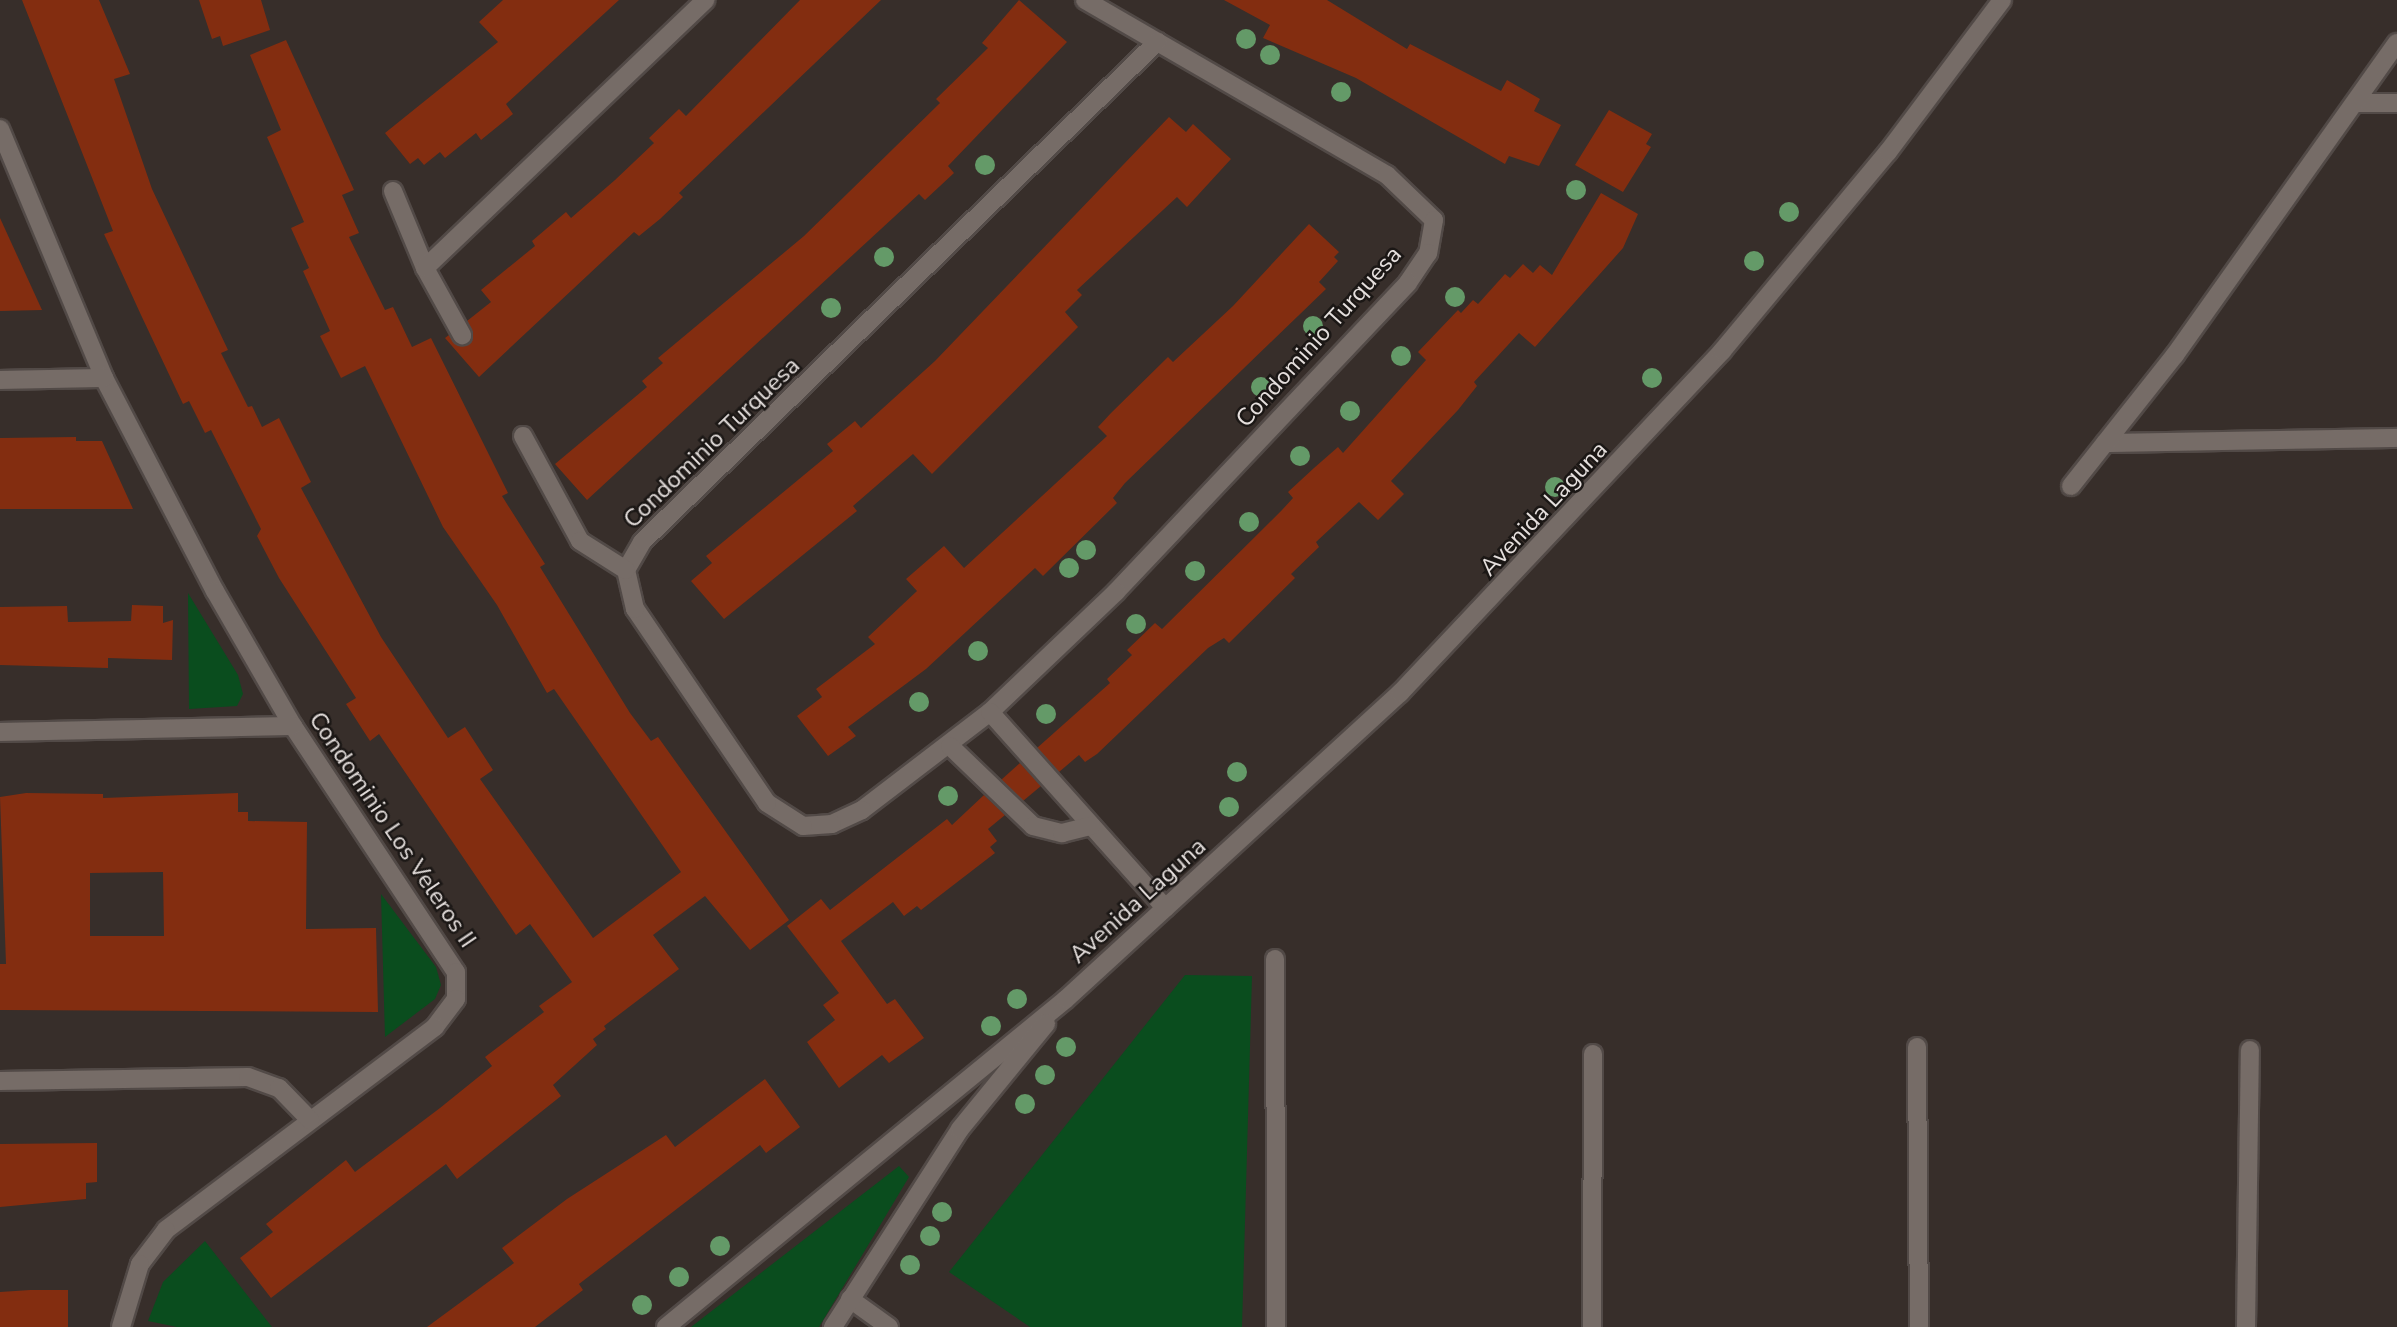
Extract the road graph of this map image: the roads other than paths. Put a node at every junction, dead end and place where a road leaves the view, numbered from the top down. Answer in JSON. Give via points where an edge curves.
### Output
{"nodes":[{"id":1,"x":705,"y":0,"type":"edge"},
{"id":2,"x":1085,"y":0,"type":"edge"},
{"id":3,"x":2002,"y":0,"type":"edge"},
{"id":4,"x":1157,"y":42,"type":"junction"},
{"id":5,"x":2397,"y":43,"type":"edge"},
{"id":6,"x":2356,"y":103,"type":"junction"},
{"id":7,"x":2397,"y":103,"type":"edge"},
{"id":8,"x":0,"y":129,"type":"edge"},
{"id":9,"x":393,"y":191,"type":"dead end"},
{"id":10,"x":425,"y":268,"type":"junction"},
{"id":11,"x":462,"y":335,"type":"dead end"},
{"id":12,"x":104,"y":378,"type":"junction"},
{"id":13,"x":0,"y":380,"type":"edge"},
{"id":14,"x":523,"y":436,"type":"dead end"},
{"id":15,"x":2397,"y":438,"type":"edge"},
{"id":16,"x":2105,"y":443,"type":"junction"},
{"id":17,"x":2071,"y":486,"type":"dead end"},
{"id":18,"x":626,"y":570,"type":"junction"},
{"id":19,"x":990,"y":712,"type":"junction"},
{"id":20,"x":293,"y":726,"type":"junction"},
{"id":21,"x":0,"y":732,"type":"edge"},
{"id":22,"x":950,"y":746,"type":"junction"},
{"id":23,"x":1091,"y":826,"type":"junction"},
{"id":24,"x":1165,"y":908,"type":"junction"},
{"id":25,"x":1275,"y":959,"type":"dead end"},
{"id":26,"x":1066,"y":999,"type":"junction"},
{"id":27,"x":1917,"y":1047,"type":"dead end"},
{"id":28,"x":2250,"y":1050,"type":"dead end"},
{"id":29,"x":1593,"y":1054,"type":"dead end"},
{"id":30,"x":0,"y":1081,"type":"edge"},
{"id":31,"x":310,"y":1120,"type":"junction"},
{"id":32,"x":850,"y":1299,"type":"junction"},
{"id":33,"x":121,"y":1327,"type":"edge"},
{"id":34,"x":666,"y":1327,"type":"edge"},
{"id":35,"x":833,"y":1327,"type":"edge"},
{"id":36,"x":889,"y":1327,"type":"edge"},
{"id":37,"x":1276,"y":1327,"type":"edge"},
{"id":38,"x":1592,"y":1327,"type":"edge"},
{"id":39,"x":1919,"y":1327,"type":"edge"},
{"id":40,"x":2246,"y":1327,"type":"edge"}],
"edges":[{"from":1,"to":10,"type":"street"},
{"from":2,"to":4,"type":"street","name":"Condominio Turquesa"},
{"from":3,"to":24,"type":"street","name":"Avenida Laguna","via":[[1792,269],[1651,431],[1400,693]]},
{"from":4,"to":18,"type":"street","name":"Condominio Turquesa","via":[[642,542]]},
{"from":4,"to":19,"type":"street","name":"Condominio Turquesa","via":[[1387,175],[1416,197],[1433,220],[1428,253],[1408,282],[1116,592]]},
{"from":5,"to":6,"type":"street"},
{"from":6,"to":7,"type":"street"},
{"from":6,"to":16,"type":"street"},
{"from":8,"to":12,"type":"street","name":"Condominio Los Veleros II"},
{"from":9,"to":10,"type":"street"},
{"from":10,"to":11,"type":"street"},
{"from":12,"to":13,"type":"street"},
{"from":12,"to":20,"type":"street","name":"Condominio Los Veleros II"},
{"from":14,"to":18,"type":"street","via":[[580,541]]},
{"from":15,"to":16,"type":"street"},
{"from":16,"to":17,"type":"street"},
{"from":18,"to":22,"type":"street","name":"Condominio Turquesa","via":[[635,609],[767,803],[803,826],[832,824],[862,810]]},
{"from":19,"to":22,"type":"street","name":"Condominio Turquesa"},
{"from":19,"to":23,"type":"street"},
{"from":20,"to":21,"type":"street"},
{"from":20,"to":31,"type":"street","name":"Condominio Los Veleros II","via":[[448,953],[458,987],[452,1009],[435,1027]]},
{"from":22,"to":23,"type":"street","via":[[1033,826],[1062,833]]},
{"from":23,"to":24,"type":"street"},
{"from":24,"to":26,"type":"street","name":"Avenida Laguna"},
{"from":25,"to":37,"type":"street"},
{"from":26,"to":32,"type":"street","name":"Avenida Laguna","via":[[960,1129]]},
{"from":26,"to":34,"type":"street","name":"Avenida Laguna"},
{"from":27,"to":39,"type":"street"},
{"from":28,"to":40,"type":"street"},
{"from":29,"to":38,"type":"street"},
{"from":30,"to":31,"type":"street","via":[[248,1077],[279,1088]]},
{"from":31,"to":33,"type":"street","name":"Condominio Los Veleros II","via":[[166,1230],[140,1264]]},
{"from":32,"to":35,"type":"street","name":"Avenida Laguna"},
{"from":32,"to":36,"type":"street"}]}
